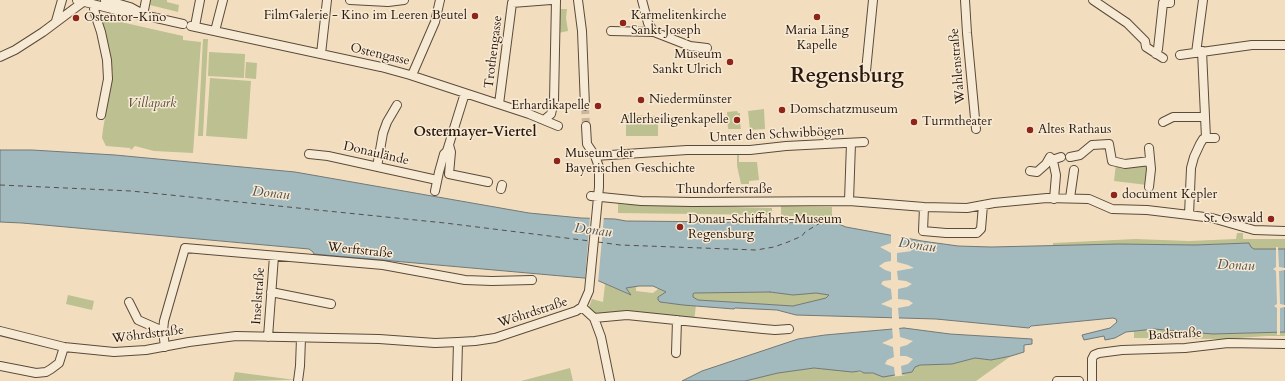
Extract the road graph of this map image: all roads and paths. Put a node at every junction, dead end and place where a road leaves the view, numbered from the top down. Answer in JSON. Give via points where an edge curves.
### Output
{"nodes":[{"id":1,"x":62,"y":0,"type":"edge"},
{"id":2,"x":105,"y":0,"type":"edge"},
{"id":3,"x":146,"y":0,"type":"edge"},
{"id":4,"x":200,"y":0,"type":"edge"},
{"id":5,"x":223,"y":0,"type":"edge"},
{"id":6,"x":328,"y":0,"type":"edge"},
{"id":7,"x":350,"y":0,"type":"edge"},
{"id":8,"x":404,"y":0,"type":"edge"},
{"id":9,"x":440,"y":0,"type":"edge"},
{"id":10,"x":551,"y":0,"type":"edge"},
{"id":11,"x":556,"y":0,"type":"edge"},
{"id":12,"x":578,"y":0,"type":"edge"},
{"id":13,"x":642,"y":0,"type":"edge"},
{"id":14,"x":873,"y":0,"type":"edge"},
{"id":15,"x":965,"y":0,"type":"edge"},
{"id":16,"x":1093,"y":0,"type":"edge"},
{"id":17,"x":1170,"y":0,"type":"edge"},
{"id":18,"x":1203,"y":0,"type":"edge"},
{"id":19,"x":80,"y":1,"type":"edge"},
{"id":20,"x":96,"y":4,"type":"junction"},
{"id":21,"x":143,"y":15,"type":"junction"},
{"id":22,"x":56,"y":21,"type":"junction"},
{"id":23,"x":190,"y":25,"type":"junction"},
{"id":24,"x":215,"y":31,"type":"junction"},
{"id":25,"x":611,"y":31,"type":"dead end"},
{"id":26,"x":654,"y":32,"type":"junction"},
{"id":27,"x":1285,"y":45,"type":"edge"},
{"id":28,"x":707,"y":48,"type":"dead end"},
{"id":29,"x":1199,"y":52,"type":"junction"},
{"id":30,"x":321,"y":54,"type":"junction"},
{"id":31,"x":1180,"y":55,"type":"dead end"},
{"id":32,"x":0,"y":57,"type":"edge"},
{"id":33,"x":866,"y":71,"type":"dead end"},
{"id":34,"x":412,"y":75,"type":"junction"},
{"id":35,"x":465,"y":93,"type":"junction"},
{"id":36,"x":499,"y":104,"type":"junction"},
{"id":37,"x":397,"y":105,"type":"dead end"},
{"id":38,"x":585,"y":106,"type":"tunnel mouth"},
{"id":39,"x":101,"y":114,"type":"dead end"},
{"id":40,"x":1205,"y":117,"type":"junction"},
{"id":41,"x":544,"y":120,"type":"junction"},
{"id":42,"x":1162,"y":122,"type":"dead end"},
{"id":43,"x":558,"y":126,"type":"dead end"},
{"id":44,"x":586,"y":126,"type":"tunnel mouth"},
{"id":45,"x":976,"y":129,"type":"dead end"},
{"id":46,"x":1206,"y":138,"type":"junction"},
{"id":47,"x":1215,"y":138,"type":"dead end"},
{"id":48,"x":864,"y":142,"type":"dead end"},
{"id":49,"x":851,"y":143,"type":"junction"},
{"id":50,"x":449,"y":145,"type":"junction"},
{"id":51,"x":1149,"y":148,"type":"dead end"},
{"id":52,"x":309,"y":154,"type":"dead end"},
{"id":53,"x":595,"y":156,"type":"junction"},
{"id":54,"x":1061,"y":157,"type":"dead end"},
{"id":55,"x":1073,"y":157,"type":"dead end"},
{"id":56,"x":1050,"y":158,"type":"dead end"},
{"id":57,"x":1150,"y":161,"type":"junction"},
{"id":58,"x":377,"y":167,"type":"junction"},
{"id":59,"x":1074,"y":170,"type":"dead end"},
{"id":60,"x":1030,"y":171,"type":"dead end"},
{"id":61,"x":438,"y":176,"type":"junction"},
{"id":62,"x":488,"y":182,"type":"dead end"},
{"id":63,"x":1149,"y":187,"type":"dead end"},
{"id":64,"x":435,"y":191,"type":"dead end"},
{"id":65,"x":595,"y":197,"type":"junction"},
{"id":66,"x":1050,"y":198,"type":"junction"},
{"id":67,"x":1070,"y":198,"type":"junction"},
{"id":68,"x":849,"y":201,"type":"junction"},
{"id":69,"x":983,"y":205,"type":"junction"},
{"id":70,"x":924,"y":207,"type":"junction"},
{"id":71,"x":1189,"y":214,"type":"junction"},
{"id":72,"x":1285,"y":231,"type":"edge"},
{"id":73,"x":274,"y":256,"type":"junction"},
{"id":74,"x":532,"y":280,"type":"dead end"},
{"id":75,"x":271,"y":292,"type":"junction"},
{"id":76,"x":129,"y":302,"type":"dead end"},
{"id":77,"x":331,"y":304,"type":"dead end"},
{"id":78,"x":582,"y":307,"type":"junction"},
{"id":79,"x":594,"y":318,"type":"junction"},
{"id":80,"x":677,"y":320,"type":"junction"},
{"id":81,"x":789,"y":329,"type":"dead end"},
{"id":82,"x":0,"y":331,"type":"edge"},
{"id":83,"x":163,"y":331,"type":"junction"},
{"id":84,"x":268,"y":337,"type":"junction"},
{"id":85,"x":301,"y":338,"type":"junction"},
{"id":86,"x":458,"y":342,"type":"junction"},
{"id":87,"x":1285,"y":344,"type":"edge"},
{"id":88,"x":64,"y":347,"type":"junction"},
{"id":89,"x":165,"y":347,"type":"junction"},
{"id":90,"x":676,"y":353,"type":"dead end"},
{"id":91,"x":0,"y":366,"type":"edge"},
{"id":92,"x":298,"y":381,"type":"edge"},
{"id":93,"x":457,"y":381,"type":"edge"},
{"id":94,"x":610,"y":381,"type":"edge"},
{"id":95,"x":1057,"y":381,"type":"edge"},
{"id":96,"x":1079,"y":381,"type":"edge"},
{"id":97,"x":1092,"y":381,"type":"edge"}],
"edges":[{"from":1,"to":22,"type":"street"},
{"from":2,"to":21,"type":"street","via":[[130,7]]},
{"from":3,"to":21,"type":"street"},
{"from":4,"to":23,"type":"street"},
{"from":5,"to":24,"type":"street"},
{"from":6,"to":30,"type":"street"},
{"from":7,"to":8,"type":"street"},
{"from":9,"to":34,"type":"street","via":[[435,22]]},
{"from":10,"to":36,"type":"street","name":"Trothengasse","via":[[512,3]]},
{"from":11,"to":41,"type":"street","via":[[554,105],[551,114]]},
{"from":12,"to":38,"type":"street"},
{"from":13,"to":26,"type":"street","via":[[648,23]]},
{"from":14,"to":33,"type":"street"},
{"from":15,"to":45,"type":"street","name":"Wahlenstraße"},
{"from":16,"to":17,"type":"street","via":[[1127,23],[1144,41],[1146,47],[1159,56],[1163,3],[1170,4]]},
{"from":18,"to":29,"type":"street"},
{"from":19,"to":20,"type":"street"},
{"from":19,"to":22,"type":"street"},
{"from":20,"to":21,"type":"street"},
{"from":20,"to":39,"type":"street","via":[[94,9],[101,32],[108,78]]},
{"from":21,"to":23,"type":"street","name":"Ostengasse"},
{"from":22,"to":32,"type":"street","via":[[38,35]]},
{"from":23,"to":24,"type":"street","name":"Ostengasse"},
{"from":24,"to":30,"type":"street","name":"Ostengasse"},
{"from":25,"to":26,"type":"street"},
{"from":26,"to":28,"type":"street","via":[[690,46]]},
{"from":27,"to":29,"type":"street","via":[[1252,45]]},
{"from":29,"to":31,"type":"street"},
{"from":29,"to":40,"type":"street"},
{"from":30,"to":34,"type":"street","name":"Ostengasse"},
{"from":34,"to":35,"type":"street","name":"Ostengasse"},
{"from":35,"to":36,"type":"street","name":"Ostengasse"},
{"from":35,"to":50,"type":"street"},
{"from":36,"to":41,"type":"street","name":"Ostengasse"},
{"from":37,"to":58,"type":"street","via":[[383,133]]},
{"from":40,"to":42,"type":"street","via":[[1173,117]]},
{"from":40,"to":46,"type":"street"},
{"from":41,"to":43,"type":"street","name":"Ostengasse"},
{"from":44,"to":53,"type":"street","via":[[588,147]]},
{"from":46,"to":47,"type":"street"},
{"from":46,"to":71,"type":"street","via":[[1200,144],[1191,168]]},
{"from":48,"to":49,"type":"street","name":"Unter den Schwibbögen"},
{"from":49,"to":53,"type":"street","name":"Unter den Schwibbögen"},
{"from":49,"to":68,"type":"street"},
{"from":50,"to":61,"type":"street"},
{"from":50,"to":62,"type":"street","via":[[449,174]]},
{"from":51,"to":57,"type":"street"},
{"from":52,"to":58,"type":"street","name":"Donaulände"},
{"from":53,"to":65,"type":"street","via":[[600,173]]},
{"from":54,"to":66,"type":"street","via":[[1054,158],[1053,161],[1056,175]]},
{"from":55,"to":57,"type":"street","via":[[1084,153],[1092,145],[1109,144],[1112,161],[1125,164]]},
{"from":56,"to":60,"type":"street","via":[[1037,172]]},
{"from":57,"to":63,"type":"street"},
{"from":58,"to":61,"type":"street","name":"Donaulände"},
{"from":59,"to":67,"type":"street"},
{"from":61,"to":64,"type":"street"},
{"from":65,"to":68,"type":"street","name":"Thundorferstraße","via":[[692,202]]},
{"from":65,"to":78,"type":"street","via":[[597,214],[590,283]]},
{"from":66,"to":67,"type":"street","name":"Thundorferstraße"},
{"from":66,"to":69,"type":"street","name":"Thundorferstraße"},
{"from":67,"to":71,"type":"street","name":"Thundorferstraße","via":[[1089,199],[1115,209]]},
{"from":68,"to":70,"type":"street","name":"Thundorferstraße"},
{"from":69,"to":70,"type":"street","name":"Thundorferstraße","via":[[967,208]]},
{"from":69,"to":70,"type":"street","via":[[981,229],[976,233],[923,231]]},
{"from":71,"to":72,"type":"street","name":"Thundorferstraße","via":[[1254,230]]},
{"from":73,"to":74,"type":"street","name":"Werftstraße","via":[[382,265],[465,280]]},
{"from":73,"to":75,"type":"street","name":"Inselstraße"},
{"from":73,"to":83,"type":"street","name":"Werftstraße","via":[[185,248]]},
{"from":75,"to":77,"type":"street"},
{"from":75,"to":84,"type":"street","name":"Inselstraße"},
{"from":76,"to":83,"type":"street","via":[[138,320]]},
{"from":78,"to":79,"type":"street","name":"Wöhrdstraße"},
{"from":78,"to":86,"type":"street","name":"Wöhrdstraße","via":[[576,312],[495,338]]},
{"from":79,"to":80,"type":"street","via":[[627,315]]},
{"from":79,"to":94,"type":"street","via":[[601,337]]},
{"from":80,"to":81,"type":"street","via":[[775,330]]},
{"from":80,"to":90,"type":"street"},
{"from":82,"to":88,"type":"street","name":"Wöhrdstraße"},
{"from":83,"to":89,"type":"street"},
{"from":84,"to":85,"type":"street","name":"Wöhrdstraße"},
{"from":84,"to":89,"type":"street","name":"Wöhrdstraße","via":[[236,336]]},
{"from":85,"to":86,"type":"street","name":"Wöhrdstraße"},
{"from":85,"to":92,"type":"street"},
{"from":86,"to":93,"type":"street"},
{"from":87,"to":97,"type":"street","name":"Badstraße","via":[[1228,343],[1099,353],[1092,359]]},
{"from":88,"to":89,"type":"street","name":"Wöhrdstraße","via":[[114,352]]},
{"from":88,"to":91,"type":"street","via":[[59,363],[46,372],[36,374]]},
{"from":95,"to":96,"type":"street"}]}
